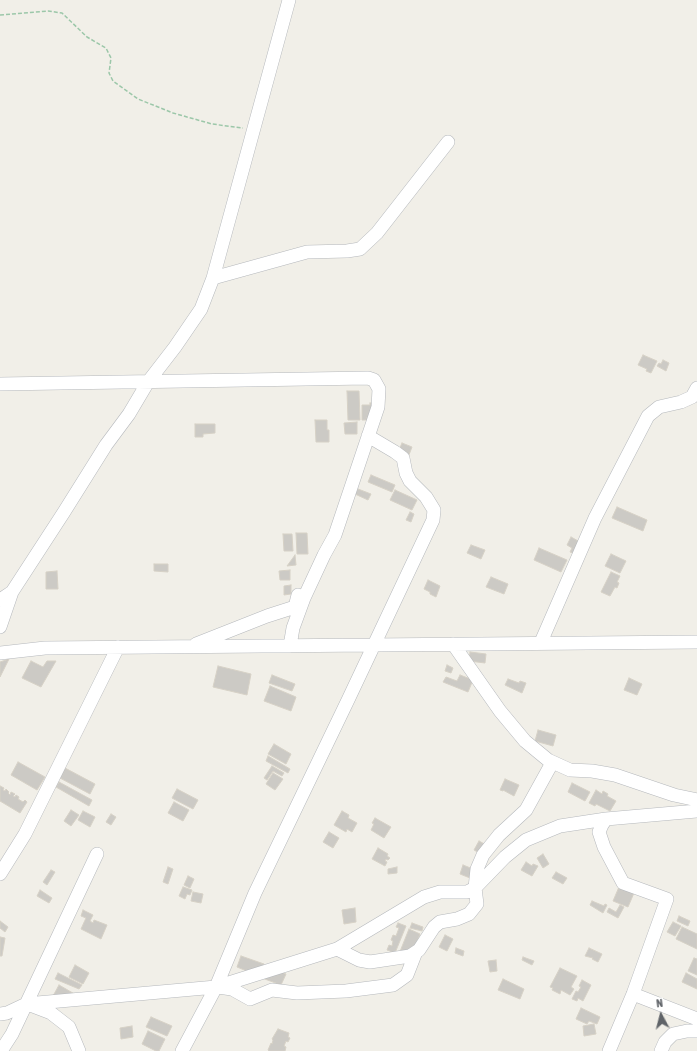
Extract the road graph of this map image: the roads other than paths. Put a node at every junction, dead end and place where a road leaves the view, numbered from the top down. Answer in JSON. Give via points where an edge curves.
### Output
{"nodes":[{"id":1,"x":289,"y":0,"type":"edge"},
{"id":2,"x":448,"y":142,"type":"dead end"},
{"id":3,"x":213,"y":278,"type":"junction"},
{"id":4,"x":148,"y":382,"type":"junction"},
{"id":5,"x":0,"y":384,"type":"edge"},
{"id":6,"x":697,"y":388,"type":"edge"},
{"id":7,"x":368,"y":436,"type":"junction"},
{"id":8,"x":321,"y":560,"type":"junction"},
{"id":9,"x":12,"y":592,"type":"junction"},
{"id":10,"x":0,"y":600,"type":"edge"},
{"id":11,"x":0,"y":626,"type":"edge"},
{"id":12,"x":541,"y":642,"type":"junction"},
{"id":13,"x":697,"y":642,"type":"edge"},
{"id":14,"x":453,"y":644,"type":"junction"},
{"id":15,"x":375,"y":645,"type":"junction"},
{"id":16,"x":290,"y":646,"type":"junction"},
{"id":17,"x":118,"y":647,"type":"junction"},
{"id":18,"x":189,"y":647,"type":"junction"},
{"id":19,"x":0,"y":652,"type":"edge"},
{"id":20,"x":552,"y":763,"type":"junction"},
{"id":21,"x":697,"y":800,"type":"edge"},
{"id":22,"x":697,"y":812,"type":"edge"},
{"id":23,"x":606,"y":820,"type":"junction"},
{"id":24,"x":97,"y":854,"type":"dead end"},
{"id":25,"x":0,"y":874,"type":"edge"},
{"id":26,"x":475,"y":888,"type":"junction"},
{"id":27,"x":337,"y":949,"type":"junction"},
{"id":28,"x":416,"y":952,"type":"junction"},
{"id":29,"x":216,"y":986,"type":"junction"},
{"id":30,"x":633,"y":994,"type":"junction"},
{"id":31,"x":26,"y":1004,"type":"junction"},
{"id":32,"x":0,"y":1014,"type":"edge"},
{"id":33,"x":697,"y":1019,"type":"edge"},
{"id":34,"x":697,"y":1031,"type":"edge"},
{"id":35,"x":1,"y":1051,"type":"edge"},
{"id":36,"x":79,"y":1051,"type":"edge"},
{"id":37,"x":182,"y":1051,"type":"edge"},
{"id":38,"x":609,"y":1051,"type":"edge"},
{"id":39,"x":661,"y":1051,"type":"edge"}],
"edges":[{"from":1,"to":3,"type":"street"},
{"from":2,"to":3,"type":"street","via":[[360,250],[307,252]]},
{"from":3,"to":4,"type":"street","via":[[201,309]]},
{"from":4,"to":5,"type":"street"},
{"from":4,"to":7,"type":"street","via":[[368,378],[374,380],[379,389],[378,406]]},
{"from":4,"to":9,"type":"street"},
{"from":6,"to":12,"type":"street","via":[[692,397],[659,407],[648,416],[595,518]]},
{"from":7,"to":8,"type":"street","via":[[335,535]]},
{"from":7,"to":15,"type":"street","via":[[402,458],[408,477],[434,510],[434,520]]},
{"from":8,"to":16,"type":"street","via":[[293,628]]},
{"from":8,"to":18,"type":"street","via":[[312,563],[298,591],[295,607]]},
{"from":9,"to":10,"type":"street"},
{"from":9,"to":11,"type":"street"},
{"from":12,"to":13,"type":"street"},
{"from":12,"to":14,"type":"street"},
{"from":14,"to":15,"type":"street"},
{"from":14,"to":20,"type":"street","via":[[505,717],[525,740]]},
{"from":15,"to":16,"type":"street"},
{"from":15,"to":29,"type":"street","via":[[255,893]]},
{"from":16,"to":18,"type":"street"},
{"from":17,"to":18,"type":"street"},
{"from":17,"to":19,"type":"street","via":[[45,648]]},
{"from":17,"to":25,"type":"street","via":[[25,834]]},
{"from":20,"to":21,"type":"street","via":[[570,770],[615,775]]},
{"from":20,"to":26,"type":"street","via":[[526,810],[499,835],[483,855],[477,869]]},
{"from":22,"to":23,"type":"street"},
{"from":23,"to":26,"type":"street","via":[[560,826],[526,840],[505,857]]},
{"from":23,"to":30,"type":"street","via":[[599,832],[604,848],[623,883],[667,900]]},
{"from":24,"to":31,"type":"street"},
{"from":26,"to":27,"type":"street","via":[[467,892],[440,892],[424,897]]},
{"from":26,"to":28,"type":"street","via":[[477,904],[469,914],[440,922]]},
{"from":27,"to":28,"type":"street","via":[[359,960],[370,962],[410,956]]},
{"from":27,"to":29,"type":"street"},
{"from":28,"to":29,"type":"street","via":[[407,975],[393,985],[346,991],[297,993],[272,990],[250,999],[232,989]]},
{"from":29,"to":31,"type":"street"},
{"from":29,"to":37,"type":"street"},
{"from":30,"to":33,"type":"street"},
{"from":30,"to":38,"type":"street"},
{"from":31,"to":32,"type":"street"},
{"from":31,"to":35,"type":"street"},
{"from":31,"to":36,"type":"street","via":[[51,1013],[69,1027]]},
{"from":34,"to":39,"type":"street","via":[[673,1034]]}]}
